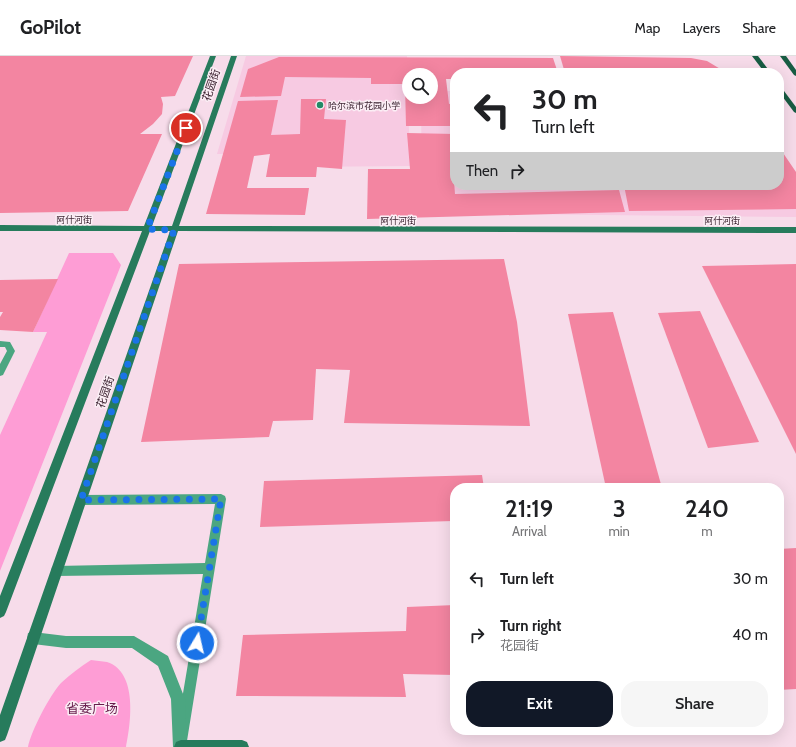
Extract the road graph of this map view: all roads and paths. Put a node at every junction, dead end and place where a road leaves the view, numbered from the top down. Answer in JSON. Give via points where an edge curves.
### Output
{"nodes":[{"id":1,"x":214,"y":56,"type":"edge"},
{"id":2,"x":234,"y":56,"type":"edge"},
{"id":3,"x":755,"y":56,"type":"edge"},
{"id":4,"x":783,"y":56,"type":"edge"},
{"id":5,"x":764,"y":68,"type":"edge"},
{"id":6,"x":796,"y":74,"type":"edge"},
{"id":7,"x":784,"y":95,"type":"edge"},
{"id":8,"x":796,"y":111,"type":"edge"},
{"id":9,"x":0,"y":228,"type":"edge"},
{"id":10,"x":147,"y":229,"type":"junction"},
{"id":11,"x":174,"y":230,"type":"junction"},
{"id":12,"x":796,"y":230,"type":"edge"},
{"id":13,"x":0,"y":344,"type":"edge"},
{"id":14,"x":0,"y":372,"type":"edge"},
{"id":15,"x":81,"y":500,"type":"junction"},
{"id":16,"x":210,"y":568,"type":"junction"},
{"id":17,"x":56,"y":571,"type":"junction"},
{"id":18,"x":0,"y":612,"type":"edge"},
{"id":19,"x":33,"y":638,"type":"junction"},
{"id":20,"x":0,"y":735,"type":"edge"},
{"id":21,"x":181,"y":747,"type":"edge"},
{"id":22,"x":242,"y":747,"type":"edge"}],
"edges":[{"from":1,"to":10,"type":"main road","name":"花园街"},
{"from":2,"to":11,"type":"main road","name":"花园街"},
{"from":3,"to":5,"type":"main road"},
{"from":4,"to":6,"type":"main road"},
{"from":7,"to":8,"type":"main road"},
{"from":9,"to":10,"type":"main road","name":"阿什河街"},
{"from":10,"to":11,"type":"main road","name":"阿什河街"},
{"from":10,"to":18,"type":"main road","name":"花园街"},
{"from":11,"to":12,"type":"main road","name":"阿什河街"},
{"from":11,"to":15,"type":"main road","name":"花园街"},
{"from":13,"to":14,"type":"lane","via":[[7,344],[11,351]]},
{"from":15,"to":16,"type":"lane","via":[[221,499]]},
{"from":15,"to":17,"type":"main road","name":"花园街"},
{"from":16,"to":17,"type":"lane"},
{"from":16,"to":21,"type":"lane"},
{"from":17,"to":19,"type":"main road","name":"花园街"},
{"from":19,"to":20,"type":"main road","name":"花园街"},
{"from":19,"to":21,"type":"street","via":[[66,642],[134,642],[163,661],[178,699]]},
{"from":21,"to":22,"type":"main road"}]}
